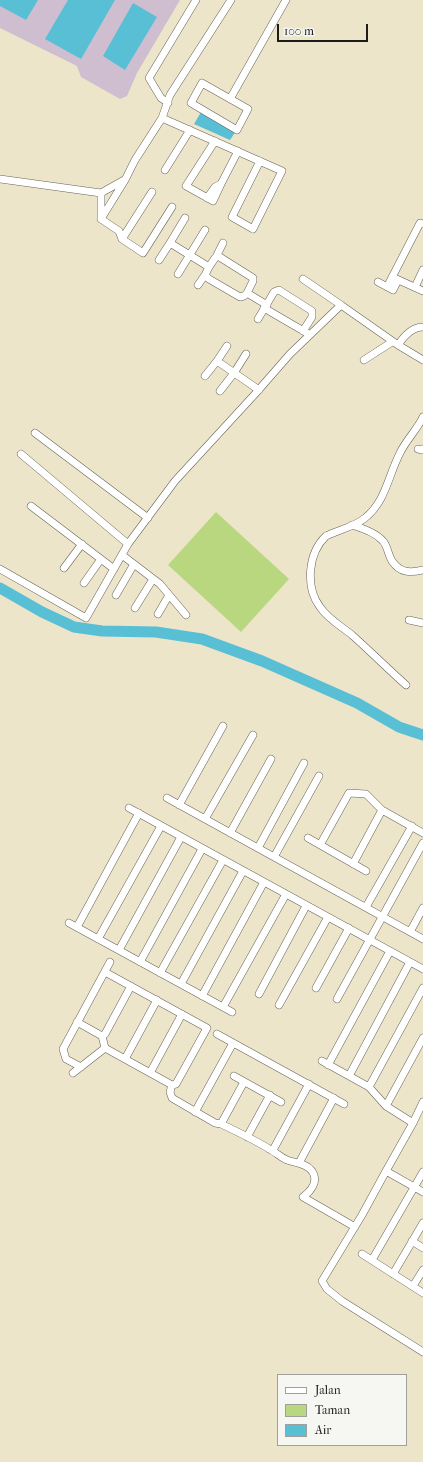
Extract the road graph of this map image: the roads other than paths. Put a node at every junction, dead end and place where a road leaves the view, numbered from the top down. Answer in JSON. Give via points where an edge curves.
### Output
{"nodes":[{"id":1,"x":196,"y":0,"type":"edge"},
{"id":2,"x":231,"y":0,"type":"edge"},
{"id":3,"x":286,"y":0,"type":"edge"},
{"id":4,"x":230,"y":98,"type":"junction"},
{"id":5,"x":168,"y":103,"type":"junction"},
{"id":6,"x":162,"y":118,"type":"junction"},
{"id":7,"x":190,"y":130,"type":"junction"},
{"id":8,"x":215,"y":141,"type":"junction"},
{"id":9,"x":238,"y":152,"type":"junction"},
{"id":10,"x":260,"y":161,"type":"junction"},
{"id":11,"x":165,"y":170,"type":"dead end"},
{"id":12,"x":0,"y":179,"type":"edge"},
{"id":13,"x":125,"y":180,"type":"junction"},
{"id":14,"x":152,"y":192,"type":"dead end"},
{"id":15,"x":101,"y":193,"type":"junction"},
{"id":16,"x":172,"y":207,"type":"dead end"},
{"id":17,"x":185,"y":218,"type":"dead end"},
{"id":18,"x":101,"y":219,"type":"junction"},
{"id":19,"x":423,"y":224,"type":"edge"},
{"id":20,"x":205,"y":230,"type":"dead end"},
{"id":21,"x":122,"y":239,"type":"junction"},
{"id":22,"x":170,"y":243,"type":"junction"},
{"id":23,"x":224,"y":243,"type":"dead end"},
{"id":24,"x":190,"y":255,"type":"junction"},
{"id":25,"x":216,"y":256,"type":"junction"},
{"id":26,"x":159,"y":260,"type":"dead end"},
{"id":27,"x":209,"y":267,"type":"junction"},
{"id":28,"x":423,"y":270,"type":"edge"},
{"id":29,"x":178,"y":274,"type":"dead end"},
{"id":30,"x":205,"y":275,"type":"junction"},
{"id":31,"x":303,"y":279,"type":"dead end"},
{"id":32,"x":395,"y":279,"type":"junction"},
{"id":33,"x":378,"y":282,"type":"dead end"},
{"id":34,"x":198,"y":285,"type":"dead end"},
{"id":35,"x":415,"y":287,"type":"junction"},
{"id":36,"x":423,"y":291,"type":"edge"},
{"id":37,"x":247,"y":293,"type":"junction"},
{"id":38,"x":341,"y":305,"type":"junction"},
{"id":39,"x":266,"y":307,"type":"junction"},
{"id":40,"x":258,"y":319,"type":"dead end"},
{"id":41,"x":423,"y":327,"type":"edge"},
{"id":42,"x":304,"y":331,"type":"junction"},
{"id":43,"x":310,"y":335,"type":"junction"},
{"id":44,"x":395,"y":343,"type":"junction"},
{"id":45,"x":227,"y":346,"type":"dead end"},
{"id":46,"x":246,"y":354,"type":"dead end"},
{"id":47,"x":364,"y":360,"type":"dead end"},
{"id":48,"x":423,"y":360,"type":"edge"},
{"id":49,"x":217,"y":361,"type":"junction"},
{"id":50,"x":234,"y":373,"type":"junction"},
{"id":51,"x":205,"y":376,"type":"dead end"},
{"id":52,"x":259,"y":390,"type":"junction"},
{"id":53,"x":220,"y":391,"type":"dead end"},
{"id":54,"x":423,"y":417,"type":"edge"},
{"id":55,"x":35,"y":434,"type":"dead end"},
{"id":56,"x":21,"y":454,"type":"dead end"},
{"id":57,"x":31,"y":506,"type":"dead end"},
{"id":58,"x":148,"y":518,"type":"junction"},
{"id":59,"x":352,"y":525,"type":"junction"},
{"id":60,"x":82,"y":544,"type":"junction"},
{"id":61,"x":128,"y":544,"type":"junction"},
{"id":62,"x":122,"y":555,"type":"junction"},
{"id":63,"x":101,"y":559,"type":"junction"},
{"id":64,"x":134,"y":564,"type":"junction"},
{"id":65,"x":64,"y":568,"type":"dead end"},
{"id":66,"x":0,"y":569,"type":"edge"},
{"id":67,"x":114,"y":569,"type":"junction"},
{"id":68,"x":423,"y":570,"type":"edge"},
{"id":69,"x":153,"y":579,"type":"junction"},
{"id":70,"x":84,"y":583,"type":"dead end"},
{"id":71,"x":116,"y":594,"type":"dead end"},
{"id":72,"x":169,"y":595,"type":"junction"},
{"id":73,"x":135,"y":608,"type":"dead end"},
{"id":74,"x":158,"y":614,"type":"dead end"},
{"id":75,"x":186,"y":615,"type":"dead end"},
{"id":76,"x":409,"y":620,"type":"dead end"},
{"id":77,"x":423,"y":623,"type":"edge"},
{"id":78,"x":406,"y":685,"type":"dead end"},
{"id":79,"x":223,"y":726,"type":"dead end"},
{"id":80,"x":253,"y":734,"type":"dead end"},
{"id":81,"x":271,"y":759,"type":"dead end"},
{"id":82,"x":304,"y":763,"type":"dead end"},
{"id":83,"x":319,"y":776,"type":"dead end"},
{"id":84,"x":167,"y":798,"type":"dead end"},
{"id":85,"x":179,"y":804,"type":"junction"},
{"id":86,"x":129,"y":808,"type":"dead end"},
{"id":87,"x":382,"y":810,"type":"junction"},
{"id":88,"x":139,"y":813,"type":"junction"},
{"id":89,"x":205,"y":819,"type":"junction"},
{"id":90,"x":161,"y":826,"type":"junction"},
{"id":91,"x":412,"y":826,"type":"junction"},
{"id":92,"x":230,"y":833,"type":"junction"},
{"id":93,"x":423,"y":833,"type":"edge"},
{"id":94,"x":181,"y":837,"type":"junction"},
{"id":95,"x":308,"y":838,"type":"dead end"},
{"id":96,"x":423,"y":843,"type":"edge"},
{"id":97,"x":320,"y":845,"type":"junction"},
{"id":98,"x":202,"y":848,"type":"junction"},
{"id":99,"x":258,"y":848,"type":"junction"},
{"id":100,"x":274,"y":857,"type":"junction"},
{"id":101,"x":223,"y":860,"type":"junction"},
{"id":102,"x":353,"y":864,"type":"junction"},
{"id":103,"x":243,"y":871,"type":"junction"},
{"id":104,"x":366,"y":871,"type":"dead end"},
{"id":105,"x":264,"y":882,"type":"junction"},
{"id":106,"x":286,"y":894,"type":"junction"},
{"id":107,"x":306,"y":906,"type":"junction"},
{"id":108,"x":366,"y":907,"type":"junction"},
{"id":109,"x":423,"y":908,"type":"edge"},
{"id":110,"x":382,"y":916,"type":"junction"},
{"id":111,"x":328,"y":917,"type":"junction"},
{"id":112,"x":69,"y":923,"type":"dead end"},
{"id":113,"x":77,"y":928,"type":"junction"},
{"id":114,"x":349,"y":928,"type":"junction"},
{"id":115,"x":410,"y":932,"type":"junction"},
{"id":116,"x":98,"y":939,"type":"junction"},
{"id":117,"x":423,"y":939,"type":"edge"},
{"id":118,"x":370,"y":940,"type":"junction"},
{"id":119,"x":119,"y":950,"type":"junction"},
{"id":120,"x":390,"y":950,"type":"junction"},
{"id":121,"x":110,"y":962,"type":"dead end"},
{"id":122,"x":140,"y":962,"type":"junction"},
{"id":123,"x":410,"y":962,"type":"junction"},
{"id":124,"x":423,"y":969,"type":"edge"},
{"id":125,"x":105,"y":972,"type":"junction"},
{"id":126,"x":160,"y":973,"type":"junction"},
{"id":127,"x":181,"y":984,"type":"junction"},
{"id":128,"x":131,"y":986,"type":"junction"},
{"id":129,"x":316,"y":988,"type":"dead end"},
{"id":130,"x":423,"y":988,"type":"edge"},
{"id":131,"x":259,"y":994,"type":"dead end"},
{"id":132,"x":202,"y":996,"type":"junction"},
{"id":133,"x":337,"y":999,"type":"dead end"},
{"id":134,"x":157,"y":1000,"type":"junction"},
{"id":135,"x":279,"y":1005,"type":"dead end"},
{"id":136,"x":223,"y":1007,"type":"junction"},
{"id":137,"x":232,"y":1012,"type":"dead end"},
{"id":138,"x":182,"y":1014,"type":"junction"},
{"id":139,"x":77,"y":1022,"type":"junction"},
{"id":140,"x":217,"y":1034,"type":"dead end"},
{"id":141,"x":102,"y":1036,"type":"junction"},
{"id":142,"x":423,"y":1038,"type":"edge"},
{"id":143,"x":233,"y":1042,"type":"junction"},
{"id":144,"x":105,"y":1048,"type":"junction"},
{"id":145,"x":125,"y":1059,"type":"junction"},
{"id":146,"x":81,"y":1067,"type":"junction"},
{"id":147,"x":73,"y":1073,"type":"dead end"},
{"id":148,"x":150,"y":1073,"type":"junction"},
{"id":149,"x":234,"y":1076,"type":"dead end"},
{"id":150,"x":349,"y":1076,"type":"junction"},
{"id":151,"x":244,"y":1082,"type":"junction"},
{"id":152,"x":309,"y":1084,"type":"junction"},
{"id":153,"x":172,"y":1085,"type":"junction"},
{"id":154,"x":369,"y":1087,"type":"junction"},
{"id":155,"x":270,"y":1096,"type":"junction"},
{"id":156,"x":334,"y":1098,"type":"junction"},
{"id":157,"x":281,"y":1102,"type":"dead end"},
{"id":158,"x":423,"y":1102,"type":"edge"},
{"id":159,"x":344,"y":1104,"type":"dead end"},
{"id":160,"x":386,"y":1106,"type":"junction"},
{"id":161,"x":195,"y":1112,"type":"junction"},
{"id":162,"x":414,"y":1123,"type":"junction"},
{"id":163,"x":221,"y":1124,"type":"junction"},
{"id":164,"x":247,"y":1137,"type":"junction"},
{"id":165,"x":273,"y":1150,"type":"junction"},
{"id":166,"x":299,"y":1163,"type":"junction"},
{"id":167,"x":386,"y":1171,"type":"junction"},
{"id":168,"x":423,"y":1172,"type":"edge"},
{"id":169,"x":414,"y":1188,"type":"junction"},
{"id":170,"x":423,"y":1192,"type":"edge"},
{"id":171,"x":423,"y":1223,"type":"edge"},
{"id":172,"x":355,"y":1227,"type":"junction"},
{"id":173,"x":412,"y":1241,"type":"junction"},
{"id":174,"x":423,"y":1248,"type":"edge"},
{"id":175,"x":362,"y":1254,"type":"dead end"},
{"id":176,"x":372,"y":1260,"type":"junction"},
{"id":177,"x":423,"y":1270,"type":"edge"},
{"id":178,"x":393,"y":1274,"type":"junction"},
{"id":179,"x":413,"y":1286,"type":"junction"},
{"id":180,"x":423,"y":1292,"type":"edge"},
{"id":181,"x":423,"y":1352,"type":"edge"}],
"edges":[{"from":1,"to":5,"type":"street","via":[[149,78],[161,98]]},
{"from":2,"to":5,"type":"street","via":[[170,95]]},
{"from":3,"to":4,"type":"street"},
{"from":4,"to":4,"type":"street","via":[[202,83],[191,103],[237,130],[248,109]]},
{"from":5,"to":6,"type":"street"},
{"from":6,"to":7,"type":"street"},
{"from":6,"to":13,"type":"street"},
{"from":7,"to":8,"type":"street"},
{"from":7,"to":11,"type":"street"},
{"from":8,"to":9,"type":"street"},
{"from":8,"to":9,"type":"street","via":[[186,186],[207,198],[220,184]]},
{"from":9,"to":10,"type":"street"},
{"from":10,"to":10,"type":"street","via":[[232,217],[254,229],[282,171]]},
{"from":12,"to":15,"type":"street"},
{"from":13,"to":15,"type":"street"},
{"from":13,"to":18,"type":"street"},
{"from":14,"to":21,"type":"street"},
{"from":15,"to":18,"type":"street"},
{"from":16,"to":21,"type":"street","via":[[143,253]]},
{"from":17,"to":22,"type":"street"},
{"from":18,"to":21,"type":"street","via":[[119,231]]},
{"from":19,"to":32,"type":"street","via":[[420,223]]},
{"from":20,"to":24,"type":"street"},
{"from":22,"to":24,"type":"street"},
{"from":22,"to":26,"type":"street"},
{"from":23,"to":25,"type":"street"},
{"from":24,"to":27,"type":"street"},
{"from":24,"to":29,"type":"street"},
{"from":25,"to":27,"type":"street"},
{"from":25,"to":37,"type":"street","via":[[253,278]]},
{"from":27,"to":30,"type":"street"},
{"from":28,"to":35,"type":"street"},
{"from":30,"to":34,"type":"street"},
{"from":30,"to":37,"type":"street","via":[[240,297]]},
{"from":31,"to":38,"type":"street"},
{"from":32,"to":33,"type":"street","via":[[393,290]]},
{"from":32,"to":35,"type":"street"},
{"from":35,"to":36,"type":"street"},
{"from":37,"to":39,"type":"street"},
{"from":38,"to":43,"type":"street"},
{"from":38,"to":44,"type":"street"},
{"from":39,"to":40,"type":"street"},
{"from":39,"to":42,"type":"street"},
{"from":39,"to":42,"type":"street","via":[[274,292],[278,290],[312,311],[312,317]]},
{"from":41,"to":44,"type":"street","via":[[411,330]]},
{"from":42,"to":43,"type":"street"},
{"from":43,"to":52,"type":"street"},
{"from":44,"to":47,"type":"street"},
{"from":44,"to":48,"type":"street"},
{"from":45,"to":49,"type":"street"},
{"from":46,"to":50,"type":"street"},
{"from":49,"to":50,"type":"street"},
{"from":49,"to":51,"type":"street"},
{"from":50,"to":52,"type":"street"},
{"from":50,"to":53,"type":"street"},
{"from":52,"to":58,"type":"street","via":[[175,481]]},
{"from":54,"to":59,"type":"street","via":[[395,462],[379,504],[365,518]]},
{"from":55,"to":58,"type":"street"},
{"from":56,"to":61,"type":"street"},
{"from":57,"to":60,"type":"street"},
{"from":58,"to":61,"type":"street"},
{"from":59,"to":68,"type":"street","via":[[377,536],[384,542],[392,561],[400,569],[407,573]]},
{"from":59,"to":78,"type":"street","via":[[321,541],[310,569],[312,589],[319,606],[334,622]]},
{"from":60,"to":63,"type":"street"},
{"from":60,"to":65,"type":"street"},
{"from":61,"to":62,"type":"street"},
{"from":62,"to":64,"type":"street"},
{"from":62,"to":67,"type":"street"},
{"from":63,"to":67,"type":"street"},
{"from":63,"to":70,"type":"street"},
{"from":64,"to":69,"type":"street"},
{"from":64,"to":71,"type":"street"},
{"from":66,"to":67,"type":"street","via":[[86,618]]},
{"from":69,"to":72,"type":"street"},
{"from":69,"to":73,"type":"street"},
{"from":72,"to":74,"type":"street"},
{"from":72,"to":75,"type":"street"},
{"from":76,"to":77,"type":"street"},
{"from":79,"to":85,"type":"street"},
{"from":80,"to":89,"type":"street"},
{"from":81,"to":92,"type":"street"},
{"from":82,"to":99,"type":"street"},
{"from":83,"to":100,"type":"street"},
{"from":84,"to":85,"type":"street"},
{"from":85,"to":89,"type":"street"},
{"from":86,"to":88,"type":"street"},
{"from":87,"to":91,"type":"street"},
{"from":87,"to":97,"type":"street","via":[[366,794],[349,793]]},
{"from":87,"to":102,"type":"street"},
{"from":88,"to":90,"type":"street"},
{"from":88,"to":113,"type":"street"},
{"from":89,"to":92,"type":"street"},
{"from":90,"to":94,"type":"street"},
{"from":90,"to":116,"type":"street"},
{"from":91,"to":93,"type":"street"},
{"from":91,"to":108,"type":"street"},
{"from":92,"to":99,"type":"street"},
{"from":94,"to":98,"type":"street"},
{"from":94,"to":119,"type":"street"},
{"from":95,"to":97,"type":"street"},
{"from":96,"to":110,"type":"street"},
{"from":97,"to":102,"type":"street"},
{"from":98,"to":101,"type":"street"},
{"from":98,"to":122,"type":"street"},
{"from":99,"to":100,"type":"street"},
{"from":100,"to":108,"type":"street"},
{"from":101,"to":103,"type":"street"},
{"from":101,"to":126,"type":"street"},
{"from":102,"to":104,"type":"street"},
{"from":103,"to":105,"type":"street"},
{"from":103,"to":127,"type":"street"},
{"from":105,"to":106,"type":"street"},
{"from":105,"to":132,"type":"street"},
{"from":106,"to":107,"type":"street"},
{"from":106,"to":136,"type":"street"},
{"from":107,"to":111,"type":"street"},
{"from":107,"to":131,"type":"street"},
{"from":108,"to":110,"type":"street"},
{"from":109,"to":115,"type":"street"},
{"from":110,"to":115,"type":"street"},
{"from":110,"to":118,"type":"street"},
{"from":111,"to":114,"type":"street"},
{"from":111,"to":135,"type":"street"},
{"from":112,"to":113,"type":"street"},
{"from":113,"to":116,"type":"street"},
{"from":114,"to":118,"type":"street"},
{"from":114,"to":129,"type":"street"},
{"from":115,"to":117,"type":"street"},
{"from":116,"to":119,"type":"street"},
{"from":118,"to":120,"type":"street"},
{"from":118,"to":133,"type":"street"},
{"from":119,"to":122,"type":"street"},
{"from":120,"to":123,"type":"street"},
{"from":120,"to":150,"type":"street","via":[[325,1063]]},
{"from":121,"to":125,"type":"street"},
{"from":122,"to":126,"type":"street"},
{"from":123,"to":124,"type":"street"},
{"from":123,"to":150,"type":"street"},
{"from":125,"to":128,"type":"street"},
{"from":125,"to":139,"type":"street"},
{"from":126,"to":127,"type":"street"},
{"from":127,"to":132,"type":"street"},
{"from":128,"to":134,"type":"street"},
{"from":128,"to":141,"type":"street"},
{"from":130,"to":154,"type":"street"},
{"from":132,"to":136,"type":"street"},
{"from":134,"to":138,"type":"street"},
{"from":134,"to":145,"type":"street"},
{"from":136,"to":137,"type":"street"},
{"from":138,"to":148,"type":"street"},
{"from":138,"to":153,"type":"street","via":[[207,1028],[176,1084]]},
{"from":139,"to":141,"type":"street"},
{"from":139,"to":146,"type":"street","via":[[63,1049],[66,1058]]},
{"from":140,"to":143,"type":"street"},
{"from":141,"to":144,"type":"street"},
{"from":142,"to":160,"type":"street"},
{"from":143,"to":152,"type":"street"},
{"from":143,"to":161,"type":"street"},
{"from":144,"to":145,"type":"street"},
{"from":144,"to":146,"type":"street"},
{"from":145,"to":148,"type":"street"},
{"from":146,"to":147,"type":"street"},
{"from":148,"to":153,"type":"street"},
{"from":149,"to":151,"type":"street"},
{"from":150,"to":154,"type":"street"},
{"from":151,"to":155,"type":"street"},
{"from":151,"to":163,"type":"street"},
{"from":152,"to":156,"type":"street"},
{"from":152,"to":165,"type":"street"},
{"from":153,"to":161,"type":"street","via":[[172,1098]]},
{"from":154,"to":160,"type":"street"},
{"from":155,"to":157,"type":"street"},
{"from":155,"to":164,"type":"street"},
{"from":156,"to":159,"type":"street"},
{"from":156,"to":166,"type":"street"},
{"from":158,"to":162,"type":"street"},
{"from":160,"to":162,"type":"street"},
{"from":161,"to":163,"type":"street"},
{"from":162,"to":167,"type":"street"},
{"from":163,"to":164,"type":"street"},
{"from":164,"to":165,"type":"street"},
{"from":165,"to":166,"type":"street","via":[[282,1158]]},
{"from":166,"to":172,"type":"street","via":[[306,1165],[315,1179],[314,1186],[303,1197]]},
{"from":167,"to":169,"type":"street"},
{"from":167,"to":172,"type":"street"},
{"from":168,"to":169,"type":"street"},
{"from":169,"to":170,"type":"street"},
{"from":169,"to":176,"type":"street"},
{"from":171,"to":173,"type":"street"},
{"from":172,"to":181,"type":"street","via":[[322,1281],[327,1289],[342,1301]]},
{"from":173,"to":174,"type":"street"},
{"from":173,"to":178,"type":"street"},
{"from":175,"to":176,"type":"street"},
{"from":176,"to":178,"type":"street"},
{"from":177,"to":179,"type":"street"},
{"from":178,"to":179,"type":"street"},
{"from":179,"to":180,"type":"street"}]}
